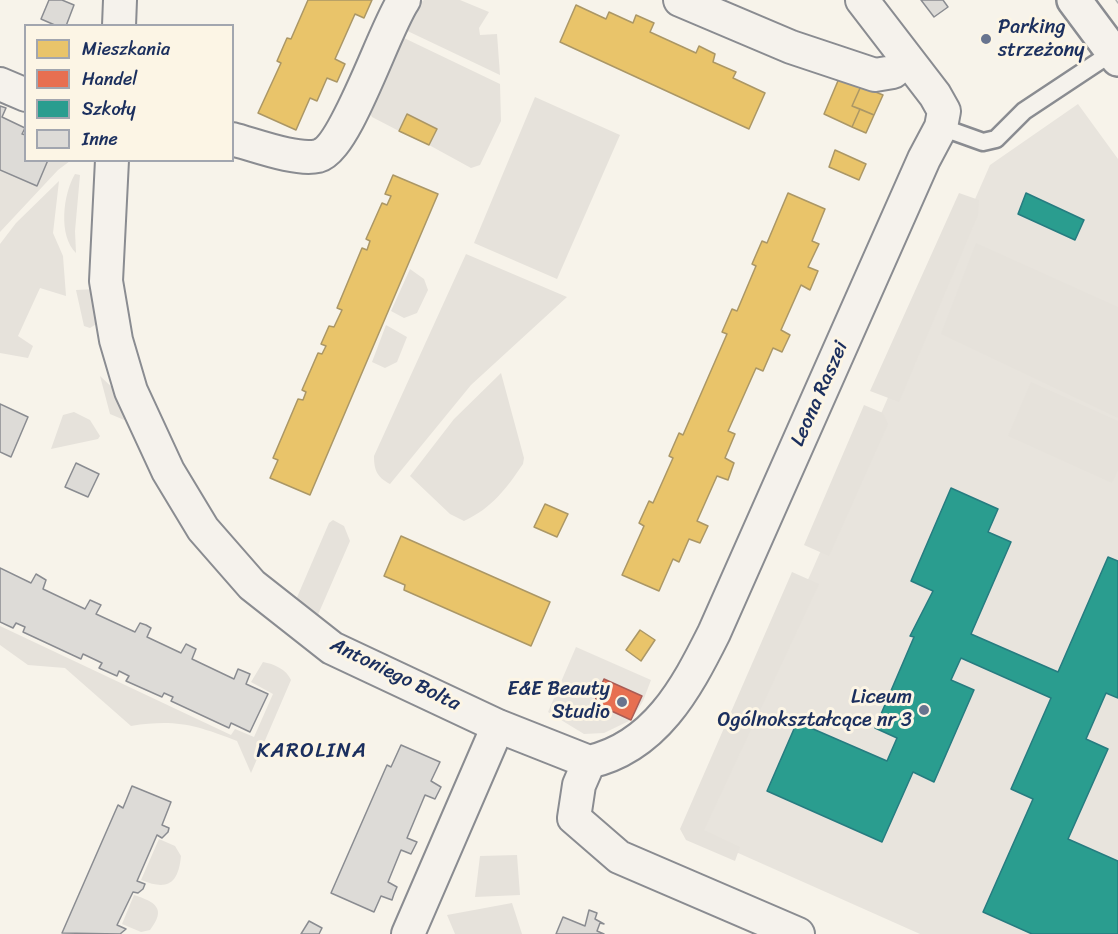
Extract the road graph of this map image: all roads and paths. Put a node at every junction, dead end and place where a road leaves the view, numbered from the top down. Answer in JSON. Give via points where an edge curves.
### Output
{"nodes":[{"id":1,"x":120,"y":0,"type":"edge"},
{"id":2,"x":404,"y":0,"type":"edge"},
{"id":3,"x":680,"y":0,"type":"edge"},
{"id":4,"x":862,"y":0,"type":"edge"},
{"id":5,"x":1074,"y":0,"type":"edge"},
{"id":6,"x":119,"y":24,"type":"edge"},
{"id":7,"x":1115,"y":55,"type":"edge"},
{"id":8,"x":906,"y":60,"type":"junction"},
{"id":9,"x":0,"y":84,"type":"edge"},
{"id":10,"x":24,"y":94,"type":"edge"},
{"id":11,"x":941,"y":127,"type":"junction"},
{"id":12,"x":234,"y":139,"type":"edge"},
{"id":13,"x":112,"y":162,"type":"edge"},
{"id":14,"x":498,"y":726,"type":"junction"},
{"id":15,"x":589,"y":762,"type":"junction"},
{"id":16,"x":408,"y":934,"type":"edge"},
{"id":17,"x":798,"y":934,"type":"edge"}],
"edges":[{"from":1,"to":6,"type":"street"},
{"from":2,"to":12,"type":"street","via":[[345,127],[330,149],[319,156],[301,156]]},
{"from":3,"to":8,"type":"street","via":[[791,47],[875,75],[893,72]]},
{"from":4,"to":8,"type":"street"},
{"from":5,"to":7,"type":"street"},
{"from":7,"to":11,"type":"lane","via":[[1024,111],[996,139],[983,142]]},
{"from":8,"to":11,"type":"street","via":[[944,111]]},
{"from":9,"to":10,"type":"street"},
{"from":11,"to":15,"type":"street","name":"Leona Raszei","via":[[693,677],[656,724],[635,742],[612,756]]},
{"from":13,"to":14,"type":"street","name":"Antoniego Bolta","via":[[106,281],[116,340],[131,392],[163,461],[203,528],[252,585],[332,648]]},
{"from":14,"to":15,"type":"street","name":"Antoniego Bolta"},
{"from":14,"to":16,"type":"street"},
{"from":15,"to":17,"type":"street","via":[[579,785],[574,818],[592,835],[620,857]]}]}
